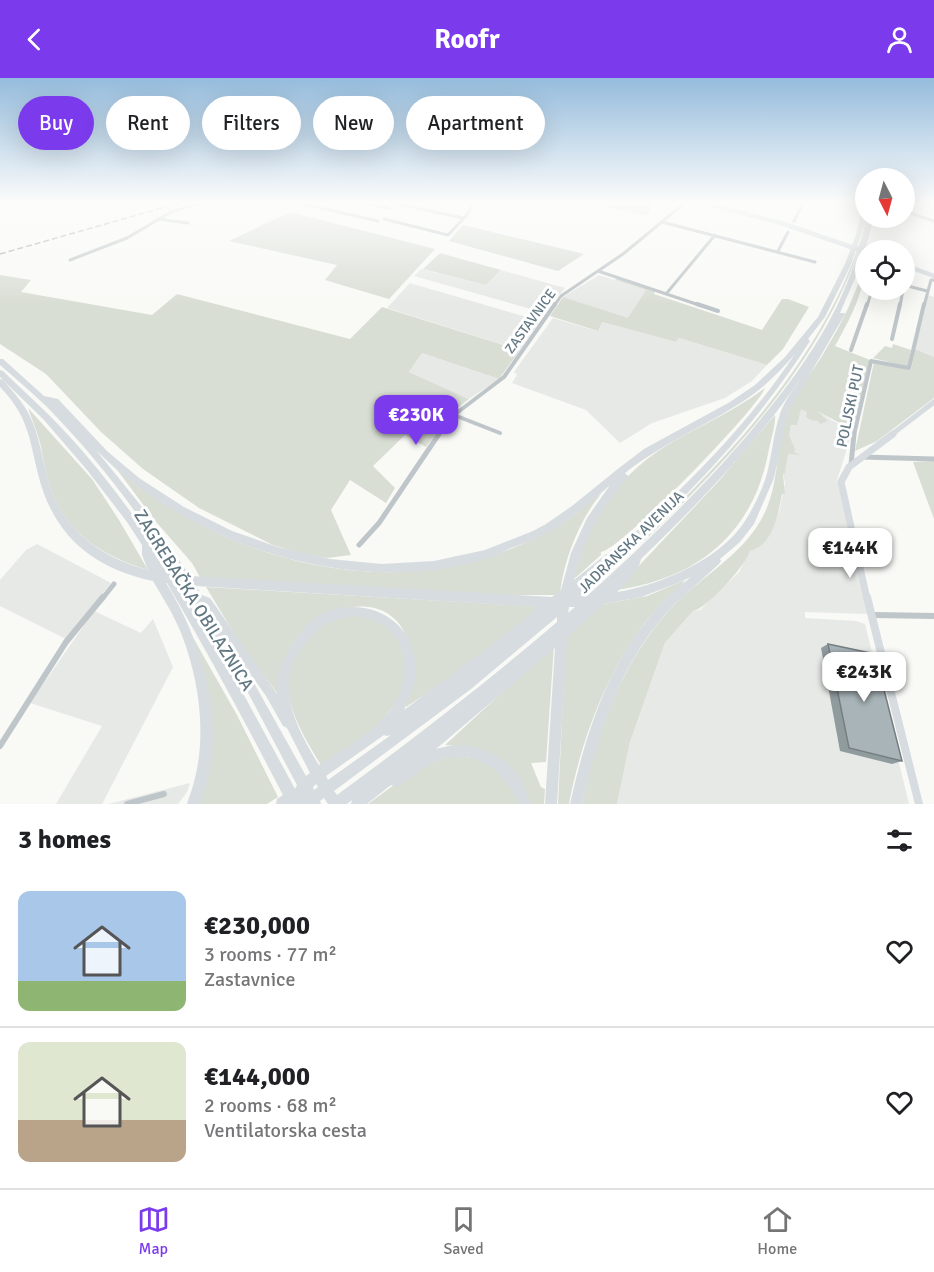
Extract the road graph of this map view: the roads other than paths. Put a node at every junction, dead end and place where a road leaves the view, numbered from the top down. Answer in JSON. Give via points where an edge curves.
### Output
{"nodes":[{"id":1,"x":130,"y":236,"type":"edge"},
{"id":2,"x":645,"y":236,"type":"edge"},
{"id":3,"x":714,"y":236,"type":"edge"},
{"id":4,"x":718,"y":236,"type":"edge"},
{"id":5,"x":786,"y":236,"type":"edge"},
{"id":6,"x":817,"y":236,"type":"edge"},
{"id":7,"x":858,"y":236,"type":"edge"},
{"id":8,"x":867,"y":236,"type":"edge"},
{"id":9,"x":855,"y":248,"type":"edge"},
{"id":10,"x":778,"y":251,"type":"junction"},
{"id":11,"x":70,"y":260,"type":"dead end"},
{"id":12,"x":815,"y":262,"type":"dead end"},
{"id":13,"x":598,"y":271,"type":"junction"},
{"id":14,"x":915,"y":271,"type":"edge"},
{"id":15,"x":934,"y":279,"type":"edge"},
{"id":16,"x":915,"y":288,"type":"edge"},
{"id":17,"x":927,"y":291,"type":"junction"},
{"id":18,"x":666,"y":294,"type":"junction"},
{"id":19,"x":845,"y":297,"type":"junction"},
{"id":20,"x":868,"y":300,"type":"edge"},
{"id":21,"x":901,"y":300,"type":"edge"},
{"id":22,"x":718,"y":311,"type":"dead end"},
{"id":23,"x":822,"y":317,"type":"junction"},
{"id":24,"x":892,"y":339,"type":"dead end"},
{"id":25,"x":851,"y":350,"type":"dead end"},
{"id":26,"x":0,"y":361,"type":"edge"},
{"id":27,"x":0,"y":373,"type":"edge"},
{"id":28,"x":0,"y":382,"type":"edge"},
{"id":29,"x":43,"y":399,"type":"junction"},
{"id":30,"x":934,"y":402,"type":"edge"},
{"id":31,"x":454,"y":415,"type":"junction"},
{"id":32,"x":500,"y":433,"type":"dead end"},
{"id":33,"x":645,"y":455,"type":"junction"},
{"id":34,"x":862,"y":457,"type":"junction"},
{"id":35,"x":934,"y":459,"type":"edge"},
{"id":36,"x":851,"y":465,"type":"junction"},
{"id":37,"x":740,"y":536,"type":"junction"},
{"id":38,"x":359,"y":545,"type":"dead end"},
{"id":39,"x":642,"y":551,"type":"junction"},
{"id":40,"x":152,"y":560,"type":"junction"},
{"id":41,"x":114,"y":584,"type":"dead end"},
{"id":42,"x":198,"y":599,"type":"junction"},
{"id":43,"x":873,"y":615,"type":"junction"},
{"id":44,"x":934,"y":616,"type":"edge"},
{"id":45,"x":295,"y":731,"type":"junction"},
{"id":46,"x":0,"y":746,"type":"edge"},
{"id":47,"x":164,"y":794,"type":"dead end"},
{"id":48,"x":300,"y":800,"type":"edge"},
{"id":49,"x":128,"y":804,"type":"edge"},
{"id":50,"x":193,"y":804,"type":"edge"},
{"id":51,"x":282,"y":804,"type":"edge"},
{"id":52,"x":315,"y":804,"type":"edge"},
{"id":53,"x":336,"y":804,"type":"edge"},
{"id":54,"x":357,"y":804,"type":"edge"},
{"id":55,"x":364,"y":804,"type":"edge"},
{"id":56,"x":525,"y":804,"type":"edge"},
{"id":57,"x":551,"y":804,"type":"edge"},
{"id":58,"x":576,"y":804,"type":"edge"},
{"id":59,"x":919,"y":804,"type":"edge"}],
"edges":[{"from":1,"to":11,"type":"street"},
{"from":2,"to":13,"type":"street","name":"ZASTAVNICE"},
{"from":3,"to":18,"type":"street"},
{"from":4,"to":10,"type":"street"},
{"from":5,"to":10,"type":"street"},
{"from":6,"to":9,"type":"main road"},
{"from":7,"to":23,"type":"highway","name":"JADRANSKA AVENIJA"},
{"from":8,"to":19,"type":"highway","name":"JADRANSKA AVENIJA"},
{"from":10,"to":12,"type":"street"},
{"from":13,"to":18,"type":"street"},
{"from":13,"to":31,"type":"street","name":"ZASTAVNICE","via":[[561,296],[504,377]]},
{"from":14,"to":15,"type":"main road"},
{"from":15,"to":17,"type":"street","name":"POLJSKI PUT"},
{"from":16,"to":17,"type":"street"},
{"from":17,"to":36,"type":"street","name":"POLJSKI PUT","via":[[909,368],[871,361],[851,448]]},
{"from":18,"to":22,"type":"street"},
{"from":19,"to":37,"type":"highway","via":[[841,315],[784,412],[770,478],[760,504]]},
{"from":19,"to":39,"type":"highway","name":"JADRANSKA AVENIJA","via":[[808,359],[767,414],[697,497]]},
{"from":20,"to":25,"type":"street","name":"POLJSKI PUT"},
{"from":21,"to":24,"type":"street"},
{"from":23,"to":33,"type":"highway","via":[[775,372],[749,394]]},
{"from":23,"to":48,"type":"highway","name":"JADRANSKA AVENIJA","via":[[785,374],[728,446],[629,544],[606,558]]},
{"from":26,"to":29,"type":"highway","name":"ZAGREBAČKA OBILAZNICA"},
{"from":27,"to":40,"type":"highway","name":"ZAGREBAČKA OBILAZNICA","via":[[73,446],[122,509]]},
{"from":28,"to":37,"type":"highway","via":[[15,396],[27,417],[54,510],[83,543],[120,566],[170,579],[509,599],[601,600],[641,592],[693,571]]},
{"from":29,"to":33,"type":"highway","via":[[55,402],[134,479],[185,512],[260,546],[337,567],[417,568],[459,562],[499,550],[554,525]]},
{"from":29,"to":42,"type":"highway","name":"ZAGREBAČKA OBILAZNICA","via":[[110,473]]},
{"from":30,"to":34,"type":"main road"},
{"from":31,"to":32,"type":"street"},
{"from":31,"to":38,"type":"street","name":"ZASTAVNICE"},
{"from":33,"to":57,"type":"highway","via":[[598,506],[579,543],[567,580],[562,607]]},
{"from":34,"to":35,"type":"street"},
{"from":34,"to":36,"type":"main road"},
{"from":36,"to":43,"type":"main road","via":[[842,476],[841,488]]},
{"from":37,"to":58,"type":"highway","via":[[669,604],[630,653],[591,741]]},
{"from":39,"to":53,"type":"highway","name":"JADRANSKA AVENIJA","via":[[524,660]]},
{"from":39,"to":54,"type":"highway","via":[[631,570],[541,654]]},
{"from":40,"to":48,"type":"highway","name":"ZAGREBAČKA OBILAZNICA","via":[[179,596],[275,766]]},
{"from":40,"to":50,"type":"highway","via":[[190,643],[202,692],[206,736],[203,772]]},
{"from":41,"to":46,"type":"street","via":[[66,642]]},
{"from":42,"to":45,"type":"highway","via":[[206,602]]},
{"from":42,"to":52,"type":"highway","name":"ZAGREBAČKA OBILAZNICA"},
{"from":43,"to":44,"type":"street"},
{"from":43,"to":59,"type":"main road"},
{"from":45,"to":48,"type":"highway","via":[[283,691],[284,676],[302,637],[325,618],[346,611],[374,613],[393,624],[410,651],[411,665],[409,684],[399,709],[389,722],[314,777]]},
{"from":45,"to":53,"type":"highway"},
{"from":47,"to":49,"type":"street"},
{"from":48,"to":51,"type":"highway"},
{"from":55,"to":56,"type":"highway","via":[[420,762],[439,753],[459,750],[482,755],[506,771]]}]}
